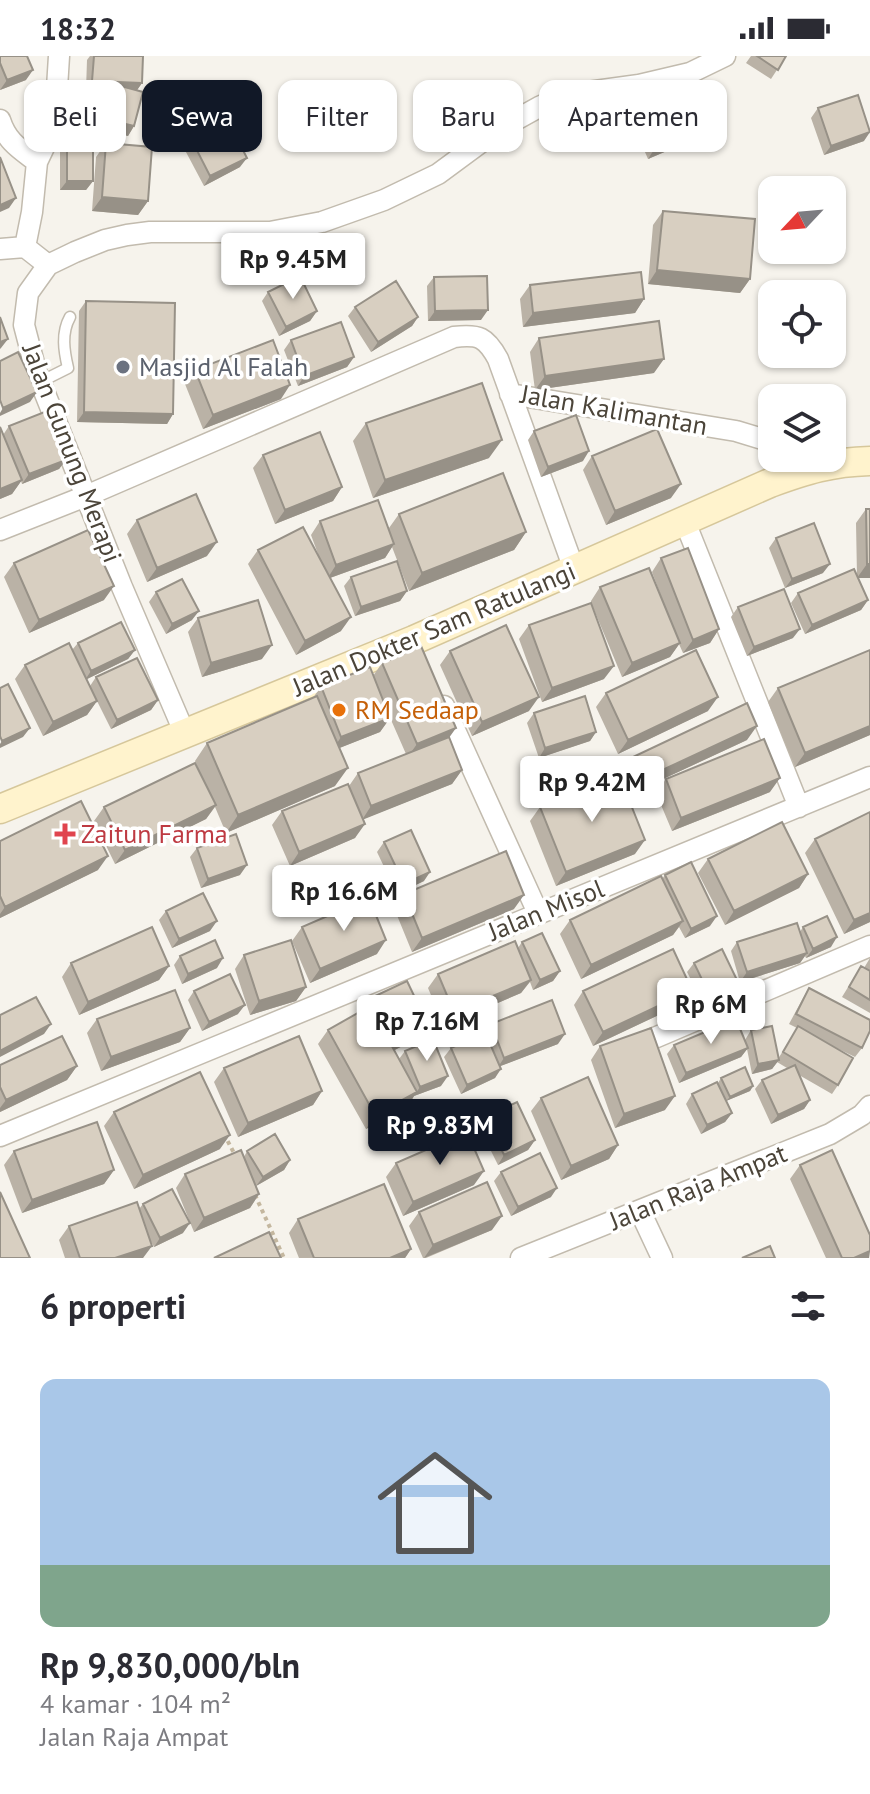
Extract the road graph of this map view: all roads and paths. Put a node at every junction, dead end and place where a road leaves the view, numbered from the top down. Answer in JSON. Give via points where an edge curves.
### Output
{"nodes":[{"id":1,"x":59,"y":56,"type":"edge"},
{"id":2,"x":725,"y":56,"type":"edge"},
{"id":3,"x":0,"y":120,"type":"edge"},
{"id":4,"x":37,"y":162,"type":"junction"},
{"id":5,"x":25,"y":247,"type":"junction"},
{"id":6,"x":0,"y":249,"type":"edge"},
{"id":7,"x":48,"y":265,"type":"junction"},
{"id":8,"x":70,"y":317,"type":"dead end"},
{"id":9,"x":40,"y":382,"type":"junction"},
{"id":10,"x":510,"y":394,"type":"junction"},
{"id":11,"x":758,"y":438,"type":"edge"},
{"id":12,"x":848,"y":460,"type":"edge"},
{"id":13,"x":86,"y":496,"type":"junction"},
{"id":14,"x":685,"y":522,"type":"junction"},
{"id":15,"x":0,"y":530,"type":"edge"},
{"id":16,"x":574,"y":569,"type":"junction"},
{"id":17,"x":434,"y":684,"type":"edge"},
{"id":18,"x":185,"y":734,"type":"junction"},
{"id":19,"x":870,"y":777,"type":"edge"},
{"id":20,"x":799,"y":807,"type":"junction"},
{"id":21,"x":0,"y":809,"type":"edge"},
{"id":22,"x":538,"y":913,"type":"junction"},
{"id":23,"x":870,"y":946,"type":"edge"},
{"id":24,"x":652,"y":1039,"type":"edge"},
{"id":25,"x":870,"y":1106,"type":"edge"},
{"id":26,"x":220,"y":1124,"type":"edge"},
{"id":27,"x":0,"y":1136,"type":"edge"},
{"id":28,"x":239,"y":1164,"type":"edge"},
{"id":29,"x":253,"y":1191,"type":"edge"},
{"id":30,"x":640,"y":1211,"type":"junction"},
{"id":31,"x":284,"y":1258,"type":"edge"},
{"id":32,"x":521,"y":1258,"type":"edge"},
{"id":33,"x":662,"y":1258,"type":"edge"}],
"edges":[{"from":1,"to":4,"type":"street","via":[[56,104]]},
{"from":2,"to":7,"type":"street","via":[[690,73],[566,95],[499,129],[438,174],[322,222],[270,232],[127,235]]},
{"from":3,"to":4,"type":"street","via":[[10,140]]},
{"from":4,"to":5,"type":"street"},
{"from":5,"to":6,"type":"street"},
{"from":5,"to":7,"type":"street"},
{"from":7,"to":9,"type":"street","name":"Jalan Gunung Merapi","via":[[28,293],[24,325]]},
{"from":8,"to":9,"type":"lane","via":[[64,336],[68,368]]},
{"from":9,"to":13,"type":"street","name":"Jalan Gunung Merapi"},
{"from":10,"to":11,"type":"street","name":"Jalan Kalimantan"},
{"from":10,"to":13,"type":"street","name":"Jalan Kalimantan","via":[[498,359],[483,338],[454,337]]},
{"from":10,"to":16,"type":"street"},
{"from":12,"to":14,"type":"street","name":"Jalan Dokter Sam Ratulangi","via":[[770,483]]},
{"from":13,"to":15,"type":"street","name":"Jalan Kalimantan"},
{"from":13,"to":18,"type":"street","name":"Jalan Gunung Merapi"},
{"from":14,"to":16,"type":"street","name":"Jalan Dokter Sam Ratulangi"},
{"from":14,"to":20,"type":"street"},
{"from":16,"to":18,"type":"street","name":"Jalan Dokter Sam Ratulangi","via":[[418,648]]},
{"from":17,"to":22,"type":"street"},
{"from":18,"to":21,"type":"street","name":"Jalan Dokter Sam Ratulangi"},
{"from":19,"to":20,"type":"street","name":"Jalan Misol"},
{"from":20,"to":22,"type":"street","name":"Jalan Misol"},
{"from":22,"to":27,"type":"street","name":"Jalan Misol"},
{"from":23,"to":24,"type":"street"},
{"from":25,"to":30,"type":"street","name":"Jalan Raja Ampat","via":[[830,1134]]},
{"from":26,"to":28,"type":"path"},
{"from":29,"to":31,"type":"path"},
{"from":30,"to":32,"type":"street","name":"Jalan Raja Ampat"},
{"from":30,"to":33,"type":"street"}]}
